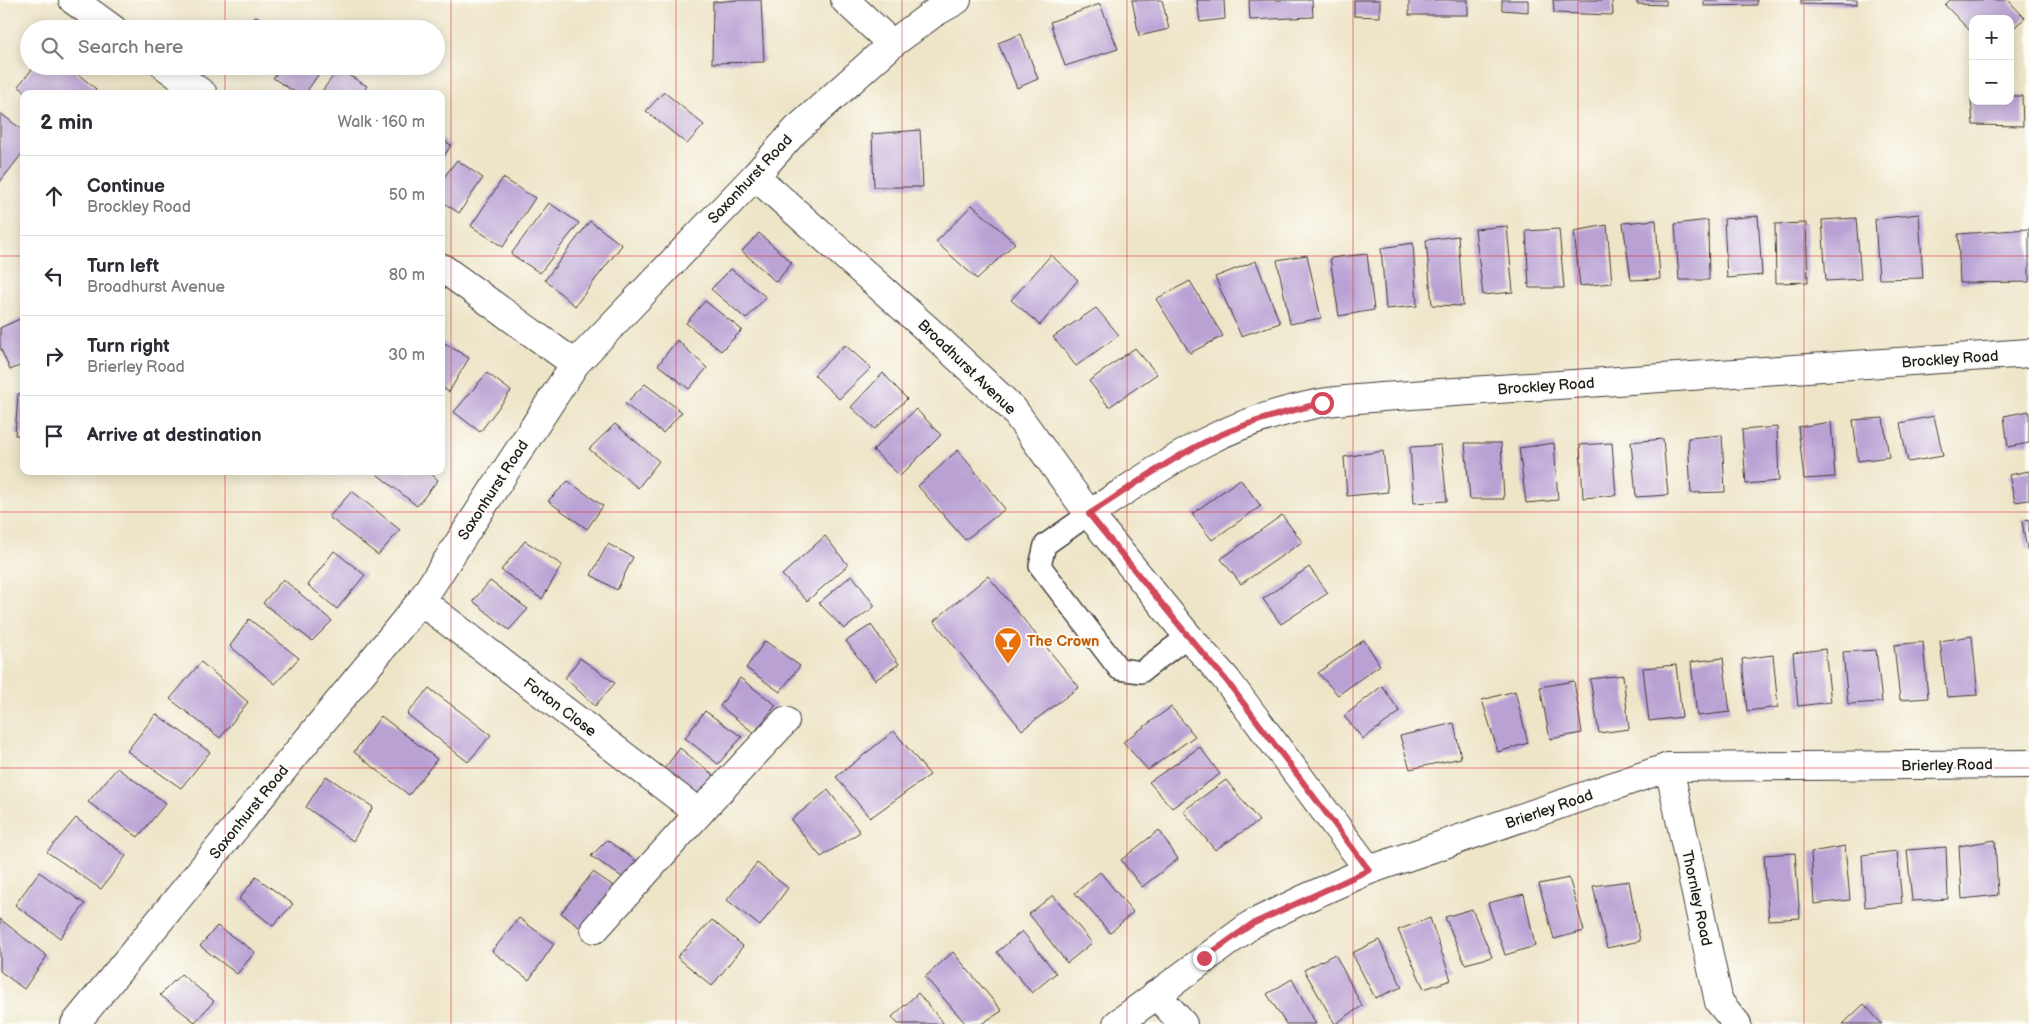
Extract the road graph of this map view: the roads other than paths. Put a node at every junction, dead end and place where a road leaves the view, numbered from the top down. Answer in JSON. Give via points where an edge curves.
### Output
{"nodes":[{"id":1,"x":74,"y":0,"type":"edge"},
{"id":2,"x":845,"y":0,"type":"edge"},
{"id":3,"x":957,"y":0,"type":"edge"},
{"id":4,"x":101,"y":20,"type":"edge"},
{"id":5,"x":892,"y":44,"type":"junction"},
{"id":6,"x":177,"y":75,"type":"edge"},
{"id":7,"x":198,"y":90,"type":"edge"},
{"id":8,"x":755,"y":176,"type":"junction"},
{"id":9,"x":445,"y":270,"type":"edge"},
{"id":10,"x":2029,"y":353,"type":"edge"},
{"id":11,"x":575,"y":364,"type":"junction"},
{"id":12,"x":1089,"y":514,"type":"junction"},
{"id":13,"x":421,"y":601,"type":"junction"},
{"id":14,"x":1188,"y":636,"type":"junction"},
{"id":15,"x":786,"y":720,"type":"dead end"},
{"id":16,"x":2029,"y":764,"type":"edge"},
{"id":17,"x":1669,"y":767,"type":"junction"},
{"id":18,"x":699,"y":813,"type":"junction"},
{"id":19,"x":1369,"y":870,"type":"junction"},
{"id":20,"x":595,"y":929,"type":"dead end"},
{"id":21,"x":1156,"y":994,"type":"junction"},
{"id":22,"x":75,"y":1024,"type":"edge"},
{"id":23,"x":1117,"y":1024,"type":"edge"},
{"id":24,"x":1183,"y":1024,"type":"edge"},
{"id":25,"x":1737,"y":1024,"type":"edge"}],
"edges":[{"from":1,"to":4,"type":"street"},
{"from":2,"to":5,"type":"street"},
{"from":3,"to":5,"type":"street","name":"Saxonhurst Road"},
{"from":5,"to":8,"type":"street","name":"Saxonhurst Road","via":[[796,130]]},
{"from":6,"to":7,"type":"street"},
{"from":8,"to":11,"type":"street","name":"Saxonhurst Road"},
{"from":8,"to":12,"type":"street","name":"Broadhurst Avenue","via":[[1012,409]]},
{"from":9,"to":11,"type":"street"},
{"from":10,"to":12,"type":"street","name":"Brockley Road","via":[[1322,403],[1243,425],[1203,443]]},
{"from":11,"to":13,"type":"street","name":"Saxonhurst Road"},
{"from":12,"to":14,"type":"street","name":"Broadhurst Avenue"},
{"from":12,"to":14,"type":"lane","via":[[1045,546],[1040,566],[1119,670],[1140,672]]},
{"from":13,"to":18,"type":"street","name":"Forton Close"},
{"from":13,"to":22,"type":"street","name":"Saxonhurst Road"},
{"from":14,"to":19,"type":"street","name":"Broadhurst Avenue","via":[[1226,680]]},
{"from":15,"to":18,"type":"street"},
{"from":16,"to":17,"type":"street","name":"Brierley Road"},
{"from":17,"to":19,"type":"street","name":"Brierley Road"},
{"from":17,"to":25,"type":"street","name":"Thornley Road","via":[[1719,1002]]},
{"from":18,"to":20,"type":"street"},
{"from":19,"to":21,"type":"street","name":"Brierley Road","via":[[1252,924]]},
{"from":21,"to":23,"type":"street","name":"Brierley Road"},
{"from":21,"to":24,"type":"street"}]}
